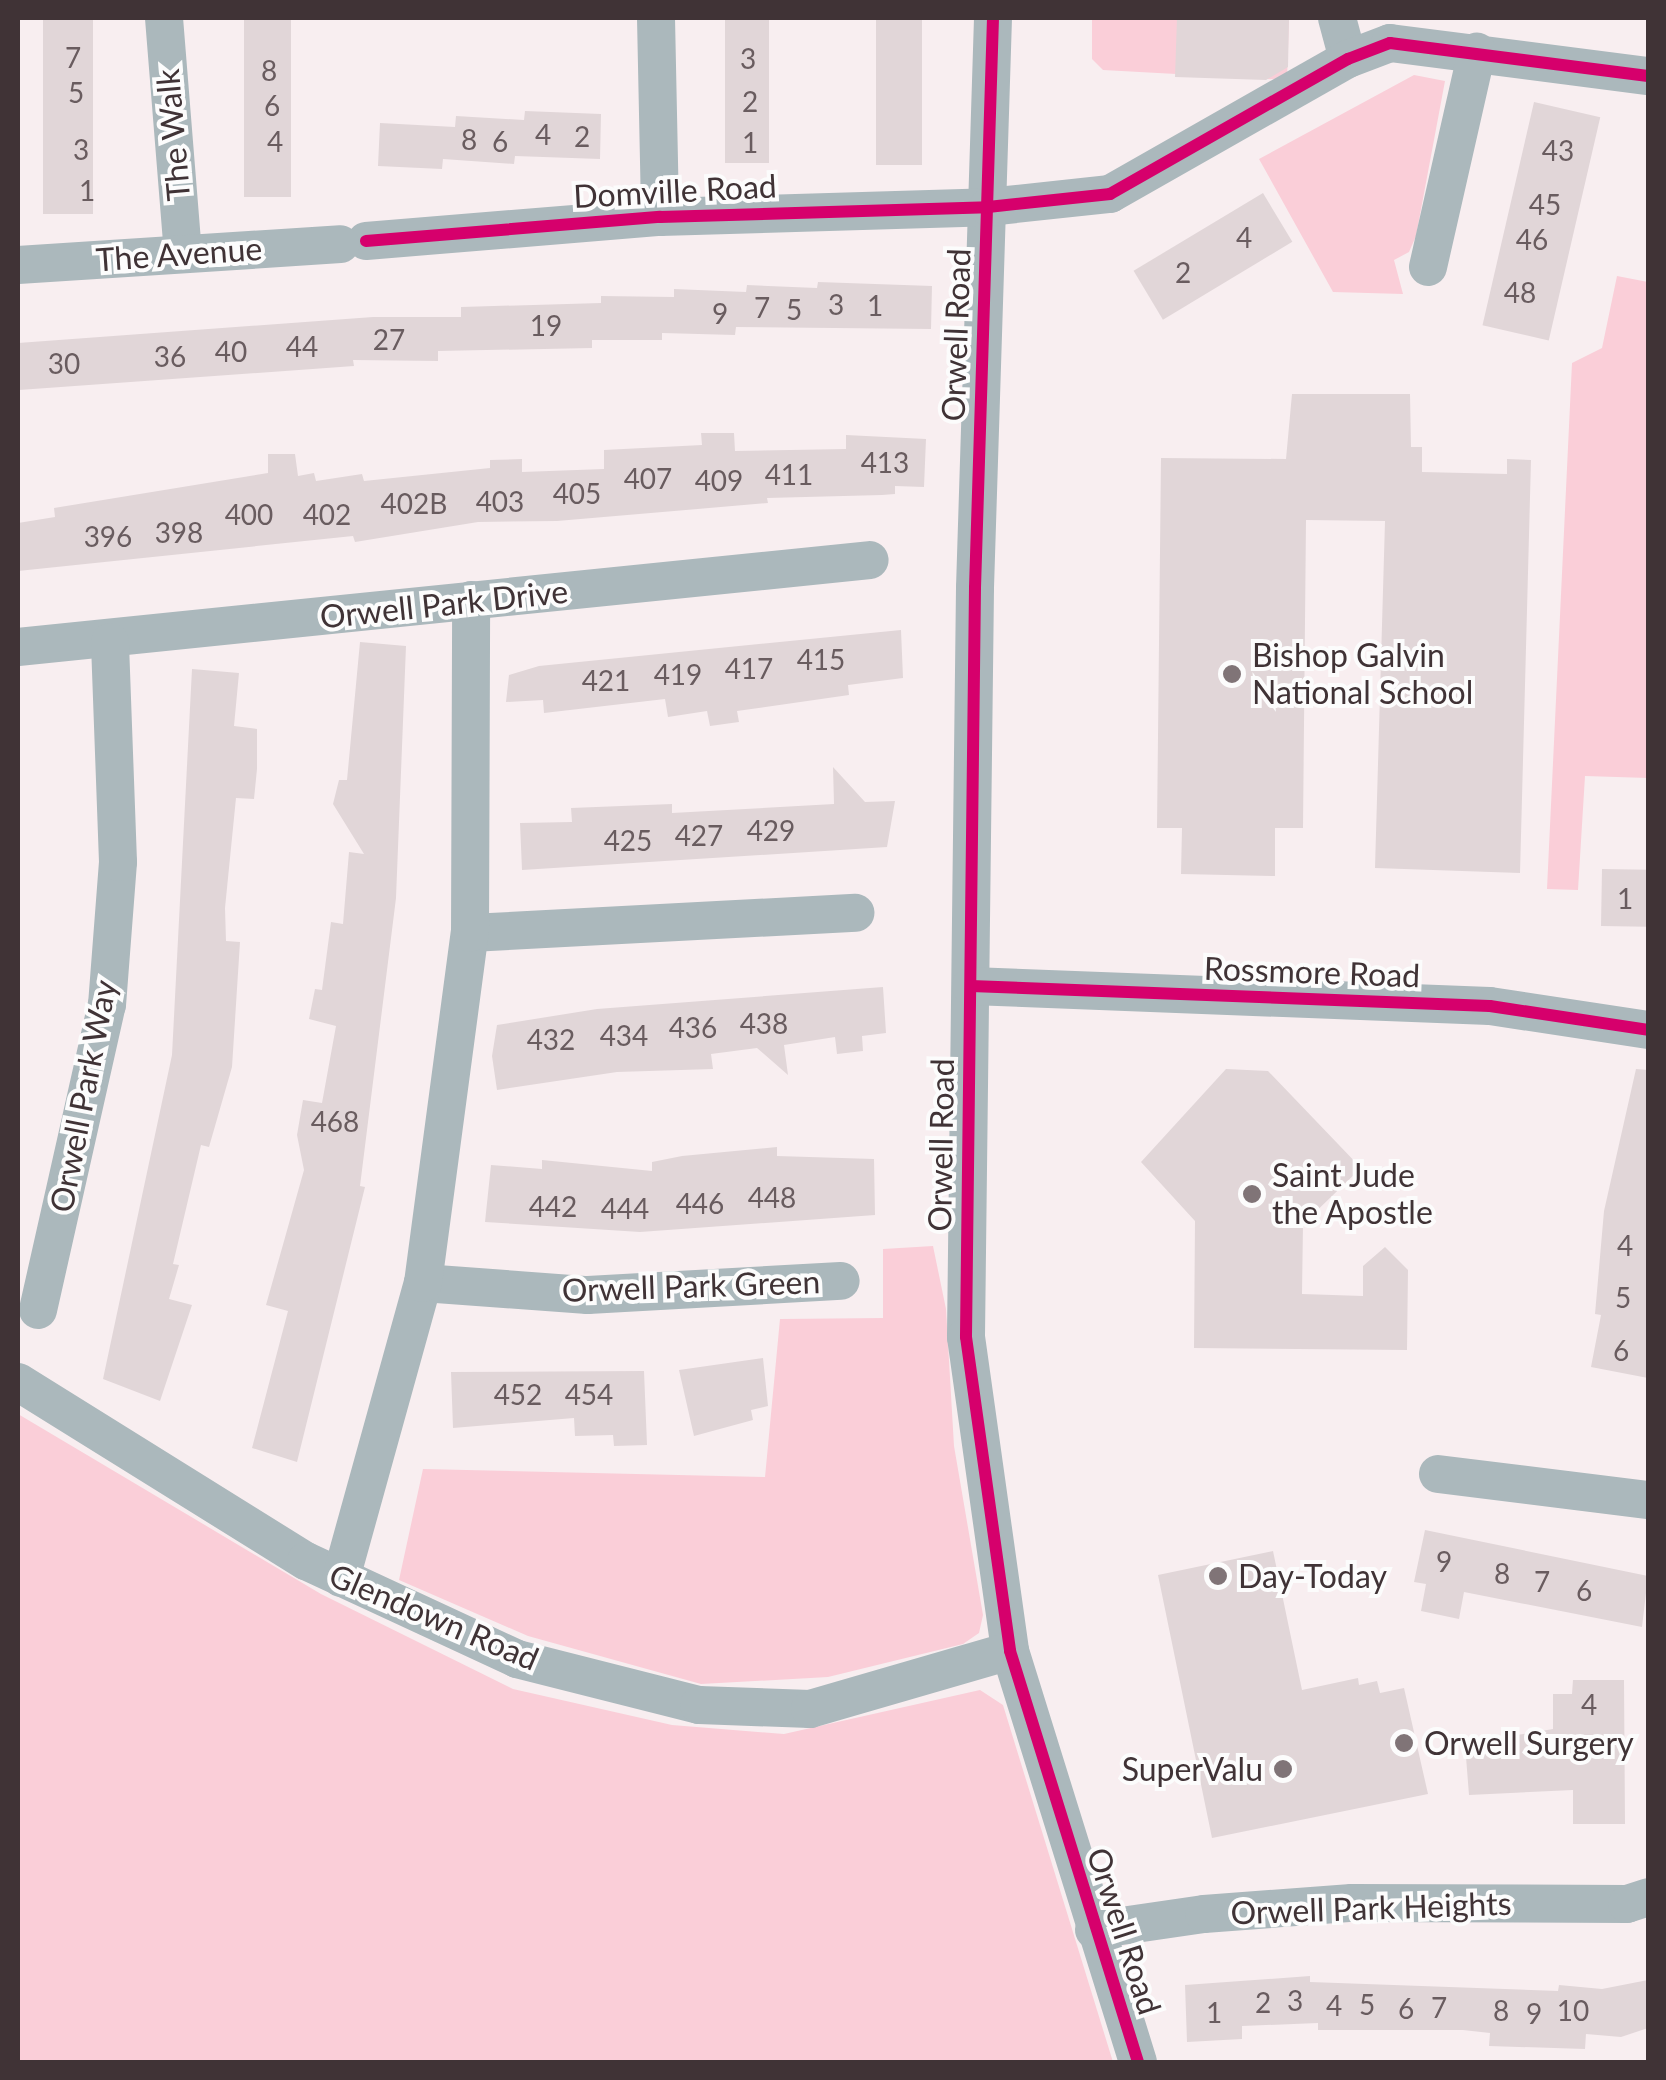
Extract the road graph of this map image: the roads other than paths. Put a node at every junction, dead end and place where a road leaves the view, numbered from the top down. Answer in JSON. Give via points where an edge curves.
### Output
{"nodes":[{"id":1,"x":164,"y":18,"type":"edge"},
{"id":2,"x":656,"y":18,"type":"edge"},
{"id":3,"x":993,"y":18,"type":"edge"},
{"id":4,"x":1337,"y":18,"type":"edge"},
{"id":5,"x":1477,"y":51,"type":"junction"},
{"id":6,"x":1348,"y":59,"type":"junction"},
{"id":7,"x":1648,"y":76,"type":"edge"},
{"id":8,"x":988,"y":206,"type":"junction"},
{"id":9,"x":660,"y":216,"type":"junction"},
{"id":10,"x":353,"y":243,"type":"joint"},
{"id":11,"x":184,"y":252,"type":"junction"},
{"id":12,"x":18,"y":265,"type":"edge"},
{"id":13,"x":1428,"y":266,"type":"dead end"},
{"id":14,"x":870,"y":560,"type":"dead end"},
{"id":15,"x":471,"y":600,"type":"junction"},
{"id":16,"x":110,"y":642,"type":"junction"},
{"id":17,"x":18,"y":647,"type":"edge"},
{"id":18,"x":855,"y":913,"type":"dead end"},
{"id":19,"x":470,"y":933,"type":"junction"},
{"id":20,"x":971,"y":986,"type":"junction"},
{"id":21,"x":1648,"y":1030,"type":"edge"},
{"id":22,"x":840,"y":1281,"type":"dead end"},
{"id":23,"x":423,"y":1282,"type":"junction"},
{"id":24,"x":38,"y":1310,"type":"dead end"},
{"id":25,"x":18,"y":1382,"type":"edge"},
{"id":26,"x":1438,"y":1474,"type":"dead end"},
{"id":27,"x":1648,"y":1500,"type":"edge"},
{"id":28,"x":342,"y":1578,"type":"junction"},
{"id":29,"x":1010,"y":1651,"type":"junction"},
{"id":30,"x":1648,"y":1898,"type":"edge"},
{"id":31,"x":1094,"y":1930,"type":"junction"},
{"id":32,"x":1138,"y":2062,"type":"edge"}],
"edges":[{"from":1,"to":11,"type":"street","name":"The Walk"},
{"from":2,"to":9,"type":"street"},
{"from":3,"to":8,"type":"street","name":"Orwell Road"},
{"from":4,"to":6,"type":"street"},
{"from":5,"to":6,"type":"street","name":"Domville Road","via":[[1390,43]]},
{"from":5,"to":7,"type":"street","name":"Domville Road"},
{"from":5,"to":13,"type":"street"},
{"from":6,"to":8,"type":"street","name":"Domville Road","via":[[1110,194]]},
{"from":8,"to":9,"type":"street","name":"Domville Road"},
{"from":8,"to":20,"type":"street","name":"Orwell Road"},
{"from":9,"to":10,"type":"street","name":"Domville Road"},
{"from":10,"to":11,"type":"street","name":"The Avenue"},
{"from":11,"to":12,"type":"street","name":"The Avenue"},
{"from":14,"to":15,"type":"street","name":"Orwell Park Drive"},
{"from":15,"to":16,"type":"street","name":"Orwell Park Drive"},
{"from":15,"to":19,"type":"street"},
{"from":16,"to":17,"type":"street","name":"Orwell Park Drive"},
{"from":16,"to":24,"type":"street","name":"Orwell Park Way","via":[[118,862],[107,1005]]},
{"from":18,"to":19,"type":"street"},
{"from":19,"to":23,"type":"street"},
{"from":20,"to":21,"type":"street","name":"Rossmore Road","via":[[1490,1006]]},
{"from":20,"to":29,"type":"street","name":"Orwell Road","via":[[966,1337]]},
{"from":22,"to":23,"type":"street","name":"Orwell Park Green","via":[[588,1295]]},
{"from":23,"to":28,"type":"street"},
{"from":25,"to":28,"type":"street","name":"Glendown Road"},
{"from":26,"to":27,"type":"street"},
{"from":28,"to":29,"type":"street","name":"Glendown Road","via":[[517,1659],[699,1705],[810,1708]]},
{"from":29,"to":31,"type":"street","name":"Orwell Road"},
{"from":30,"to":31,"type":"street","name":"Orwell Park Heights","via":[[1627,1904],[1352,1903]]},
{"from":31,"to":32,"type":"street","name":"Orwell Road"}]}
